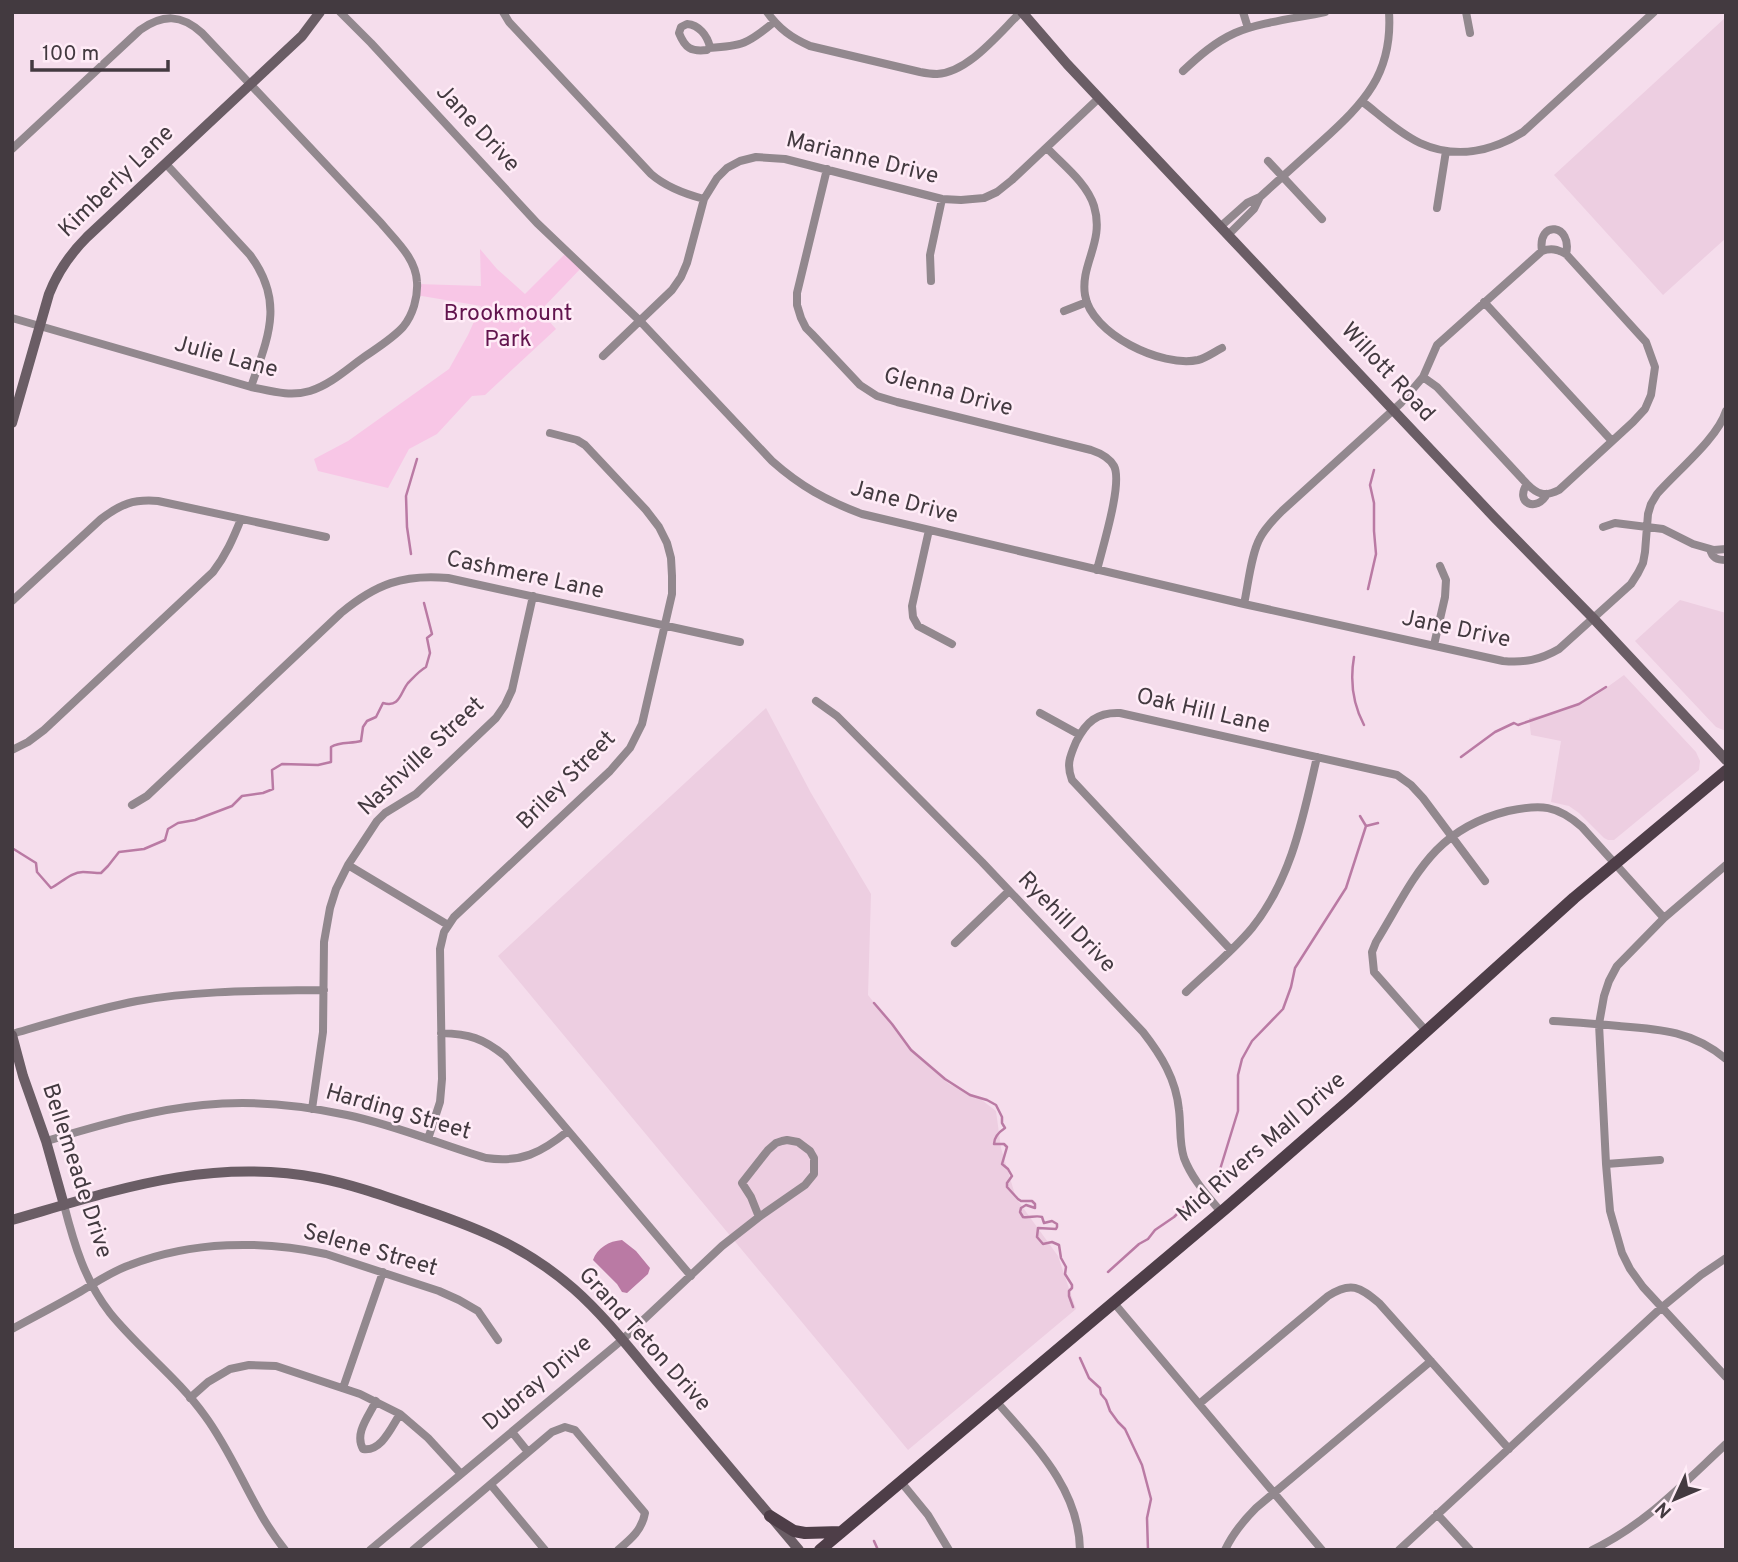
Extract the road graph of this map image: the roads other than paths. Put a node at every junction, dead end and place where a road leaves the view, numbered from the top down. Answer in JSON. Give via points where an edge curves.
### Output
{"nodes":[{"id":1,"x":320,"y":12,"type":"edge"},
{"id":2,"x":340,"y":12,"type":"edge"},
{"id":3,"x":502,"y":12,"type":"edge"},
{"id":4,"x":768,"y":12,"type":"edge"},
{"id":5,"x":1243,"y":12,"type":"edge"},
{"id":6,"x":1325,"y":12,"type":"edge"},
{"id":7,"x":1389,"y":12,"type":"edge"},
{"id":8,"x":1466,"y":12,"type":"edge"},
{"id":9,"x":1654,"y":12,"type":"edge"},
{"id":10,"x":1026,"y":14,"type":"edge"},
{"id":11,"x":774,"y":22,"type":"junction"},
{"id":12,"x":1248,"y":28,"type":"junction"},
{"id":13,"x":1470,"y":33,"type":"dead end"},
{"id":14,"x":709,"y":48,"type":"dead end"},
{"id":15,"x":1183,"y":71,"type":"dead end"},
{"id":16,"x":251,"y":85,"type":"junction"},
{"id":17,"x":1099,"y":98,"type":"junction"},
{"id":18,"x":1363,"y":102,"type":"junction"},
{"id":19,"x":1047,"y":148,"type":"junction"},
{"id":20,"x":12,"y":149,"type":"edge"},
{"id":21,"x":1446,"y":151,"type":"junction"},
{"id":22,"x":1268,"y":161,"type":"dead end"},
{"id":23,"x":166,"y":164,"type":"junction"},
{"id":24,"x":827,"y":169,"type":"junction"},
{"id":25,"x":1283,"y":176,"type":"junction"},
{"id":26,"x":704,"y":199,"type":"junction"},
{"id":27,"x":943,"y":199,"type":"junction"},
{"id":28,"x":1437,"y":208,"type":"dead end"},
{"id":29,"x":1322,"y":219,"type":"dead end"},
{"id":30,"x":1224,"y":231,"type":"junction"},
{"id":31,"x":1542,"y":251,"type":"junction"},
{"id":32,"x":1566,"y":254,"type":"junction"},
{"id":33,"x":931,"y":281,"type":"dead end"},
{"id":34,"x":1087,"y":302,"type":"junction"},
{"id":35,"x":1484,"y":302,"type":"junction"},
{"id":36,"x":1064,"y":311,"type":"dead end"},
{"id":37,"x":12,"y":318,"type":"edge"},
{"id":38,"x":640,"y":321,"type":"junction"},
{"id":39,"x":40,"y":327,"type":"junction"},
{"id":40,"x":1222,"y":348,"type":"dead end"},
{"id":41,"x":603,"y":356,"type":"dead end"},
{"id":42,"x":1423,"y":377,"type":"junction"},
{"id":43,"x":251,"y":387,"type":"junction"},
{"id":44,"x":1393,"y":410,"type":"junction"},
{"id":45,"x":1726,"y":411,"type":"edge"},
{"id":46,"x":12,"y":423,"type":"edge"},
{"id":47,"x":550,"y":433,"type":"dead end"},
{"id":48,"x":1612,"y":441,"type":"junction"},
{"id":49,"x":1527,"y":484,"type":"junction"},
{"id":50,"x":1547,"y":494,"type":"junction"},
{"id":51,"x":241,"y":519,"type":"junction"},
{"id":52,"x":1647,"y":526,"type":"junction"},
{"id":53,"x":1603,"y":527,"type":"dead end"},
{"id":54,"x":929,"y":530,"type":"junction"},
{"id":55,"x":326,"y":537,"type":"dead end"},
{"id":56,"x":1710,"y":549,"type":"junction"},
{"id":57,"x":1726,"y":549,"type":"edge"},
{"id":58,"x":1726,"y":560,"type":"edge"},
{"id":59,"x":1440,"y":566,"type":"dead end"},
{"id":60,"x":1097,"y":570,"type":"junction"},
{"id":61,"x":533,"y":596,"type":"junction"},
{"id":62,"x":12,"y":601,"type":"edge"},
{"id":63,"x":1244,"y":604,"type":"junction"},
{"id":64,"x":1593,"y":618,"type":"junction"},
{"id":65,"x":665,"y":626,"type":"junction"},
{"id":66,"x":740,"y":642,"type":"dead end"},
{"id":67,"x":952,"y":644,"type":"dead end"},
{"id":68,"x":1434,"y":645,"type":"junction"},
{"id":69,"x":816,"y":701,"type":"dead end"},
{"id":70,"x":1040,"y":713,"type":"dead end"},
{"id":71,"x":1080,"y":735,"type":"junction"},
{"id":72,"x":12,"y":750,"type":"edge"},
{"id":73,"x":1317,"y":757,"type":"junction"},
{"id":74,"x":1726,"y":760,"type":"edge"},
{"id":75,"x":1726,"y":771,"type":"edge"},
{"id":76,"x":132,"y":805,"type":"dead end"},
{"id":77,"x":1451,"y":836,"type":"junction"},
{"id":78,"x":1615,"y":863,"type":"junction"},
{"id":79,"x":1726,"y":864,"type":"edge"},
{"id":80,"x":348,"y":865,"type":"junction"},
{"id":81,"x":1485,"y":881,"type":"dead end"},
{"id":82,"x":1009,"y":891,"type":"junction"},
{"id":83,"x":1664,"y":918,"type":"junction"},
{"id":84,"x":448,"y":925,"type":"junction"},
{"id":85,"x":955,"y":943,"type":"dead end"},
{"id":86,"x":1231,"y":950,"type":"junction"},
{"id":87,"x":324,"y":990,"type":"junction"},
{"id":88,"x":1186,"y":992,"type":"dead end"},
{"id":89,"x":1553,"y":1021,"type":"dead end"},
{"id":90,"x":1599,"y":1024,"type":"junction"},
{"id":91,"x":1426,"y":1031,"type":"junction"},
{"id":92,"x":441,"y":1033,"type":"junction"},
{"id":93,"x":12,"y":1035,"type":"edge"},
{"id":94,"x":1726,"y":1059,"type":"edge"},
{"id":95,"x":312,"y":1108,"type":"junction"},
{"id":96,"x":568,"y":1131,"type":"junction"},
{"id":97,"x":428,"y":1139,"type":"junction"},
{"id":98,"x":47,"y":1141,"type":"junction"},
{"id":99,"x":1660,"y":1160,"type":"dead end"},
{"id":100,"x":1606,"y":1164,"type":"junction"},
{"id":101,"x":64,"y":1205,"type":"junction"},
{"id":102,"x":1221,"y":1212,"type":"junction"},
{"id":103,"x":760,"y":1217,"type":"junction"},
{"id":104,"x":12,"y":1220,"type":"edge"},
{"id":105,"x":1726,"y":1258,"type":"edge"},
{"id":106,"x":383,"y":1272,"type":"junction"},
{"id":107,"x":691,"y":1276,"type":"junction"},
{"id":108,"x":92,"y":1285,"type":"junction"},
{"id":109,"x":1114,"y":1303,"type":"junction"},
{"id":110,"x":1661,"y":1308,"type":"junction"},
{"id":111,"x":12,"y":1329,"type":"edge"},
{"id":112,"x":498,"y":1340,"type":"dead end"},
{"id":113,"x":622,"y":1340,"type":"junction"},
{"id":114,"x":1431,"y":1361,"type":"junction"},
{"id":115,"x":1726,"y":1377,"type":"edge"},
{"id":116,"x":344,"y":1388,"type":"junction"},
{"id":117,"x":190,"y":1398,"type":"junction"},
{"id":118,"x":376,"y":1401,"type":"junction"},
{"id":119,"x":996,"y":1401,"type":"junction"},
{"id":120,"x":1199,"y":1404,"type":"junction"},
{"id":121,"x":400,"y":1415,"type":"junction"},
{"id":122,"x":512,"y":1432,"type":"junction"},
{"id":123,"x":1726,"y":1444,"type":"edge"},
{"id":124,"x":1509,"y":1449,"type":"junction"},
{"id":125,"x":528,"y":1452,"type":"junction"},
{"id":126,"x":460,"y":1474,"type":"junction"},
{"id":127,"x":901,"y":1482,"type":"junction"},
{"id":128,"x":491,"y":1485,"type":"junction"},
{"id":129,"x":1274,"y":1493,"type":"junction"},
{"id":130,"x":1437,"y":1514,"type":"junction"},
{"id":131,"x":770,"y":1516,"type":"junction"},
{"id":132,"x":841,"y":1532,"type":"junction"},
{"id":133,"x":285,"y":1550,"type":"edge"},
{"id":134,"x":370,"y":1550,"type":"edge"},
{"id":135,"x":414,"y":1550,"type":"edge"},
{"id":136,"x":545,"y":1550,"type":"edge"},
{"id":137,"x":618,"y":1550,"type":"edge"},
{"id":138,"x":799,"y":1550,"type":"edge"},
{"id":139,"x":820,"y":1550,"type":"edge"},
{"id":140,"x":949,"y":1550,"type":"edge"},
{"id":141,"x":1080,"y":1550,"type":"edge"},
{"id":142,"x":1225,"y":1550,"type":"edge"},
{"id":143,"x":1322,"y":1550,"type":"edge"},
{"id":144,"x":1399,"y":1550,"type":"edge"},
{"id":145,"x":1470,"y":1550,"type":"edge"},
{"id":146,"x":1592,"y":1550,"type":"edge"}],
"edges":[{"from":1,"to":16,"type":"street","name":"Kimberly Lane"},
{"from":2,"to":38,"type":"street","name":"Jane Drive","via":[[537,223]]},
{"from":3,"to":26,"type":"street","via":[[651,174]]},
{"from":4,"to":11,"type":"street"},
{"from":5,"to":12,"type":"street"},
{"from":6,"to":12,"type":"street"},
{"from":7,"to":18,"type":"street","via":[[1385,58]]},
{"from":8,"to":13,"type":"street"},
{"from":9,"to":21,"type":"street","via":[[1523,132],[1488,149]]},
{"from":10,"to":11,"type":"street","via":[[973,59],[937,74],[810,46]]},
{"from":10,"to":17,"type":"street","name":"Willott Road"},
{"from":11,"to":14,"type":"street","via":[[756,38],[736,46]]},
{"from":12,"to":15,"type":"street","via":[[1210,47]]},
{"from":16,"to":20,"type":"street","via":[[191,23],[165,18],[140,30]]},
{"from":16,"to":23,"type":"street","name":"Kimberly Lane"},
{"from":16,"to":43,"type":"street","name":"Julie Lane","via":[[393,237],[416,276],[416,300],[404,326],[324,385],[294,394]]},
{"from":17,"to":19,"type":"street","name":"Marianne Drive"},
{"from":17,"to":30,"type":"street","name":"Willott Road"},
{"from":18,"to":21,"type":"street","via":[[1407,136]]},
{"from":18,"to":25,"type":"street"},
{"from":19,"to":27,"type":"street","name":"Marianne Drive","via":[[997,192],[974,200]]},
{"from":19,"to":34,"type":"street","via":[[1084,187],[1097,216],[1096,242],[1086,277]]},
{"from":21,"to":28,"type":"street"},
{"from":22,"to":25,"type":"street"},
{"from":23,"to":39,"type":"street","name":"Kimberly Lane","via":[[74,251],[55,279]]},
{"from":23,"to":43,"type":"street","via":[[250,255],[269,289],[270,325]]},
{"from":24,"to":26,"type":"street","name":"Marianne Drive","via":[[756,157],[727,168]]},
{"from":24,"to":27,"type":"street","name":"Marianne Drive"},
{"from":24,"to":60,"type":"street","name":"Glenna Drive","via":[[797,293],[806,328],[860,385],[877,396],[1104,455],[1114,466],[1117,479]]},
{"from":25,"to":29,"type":"street"},
{"from":25,"to":30,"type":"street","via":[[1247,203]]},
{"from":26,"to":38,"type":"street","name":"Marianne Drive","via":[[681,277]]},
{"from":27,"to":33,"type":"street","via":[[930,255]]},
{"from":30,"to":44,"type":"street","name":"Willott Road"},
{"from":31,"to":32,"type":"street","via":[[1549,248]]},
{"from":31,"to":32,"type":"street","via":[[1541,239],[1552,228],[1563,233]]},
{"from":31,"to":35,"type":"street"},
{"from":32,"to":48,"type":"street","via":[[1646,342],[1655,367],[1645,409]]},
{"from":34,"to":36,"type":"street"},
{"from":34,"to":40,"type":"street","via":[[1115,335],[1141,350],[1198,360]]},
{"from":35,"to":42,"type":"street","via":[[1437,345]]},
{"from":35,"to":48,"type":"street"},
{"from":37,"to":39,"type":"street","name":"Julie Lane"},
{"from":38,"to":41,"type":"street","name":"Marianne Drive"},
{"from":38,"to":54,"type":"street","name":"Jane Drive","via":[[789,476],[836,505]]},
{"from":39,"to":43,"type":"street","name":"Julie Lane"},
{"from":39,"to":46,"type":"street","name":"Kimberly Lane"},
{"from":42,"to":44,"type":"street"},
{"from":42,"to":49,"type":"street"},
{"from":44,"to":63,"type":"street","via":[[1267,527],[1259,538]]},
{"from":44,"to":64,"type":"street","name":"Willott Road"},
{"from":45,"to":52,"type":"street","name":"Jane Drive","via":[[1713,434],[1657,494]]},
{"from":47,"to":65,"type":"street","name":"Briley Street","via":[[585,445],[659,527],[671,558],[672,594]]},
{"from":48,"to":50,"type":"street","via":[[1559,489]]},
{"from":49,"to":50,"type":"street"},
{"from":49,"to":50,"type":"street","via":[[1522,494],[1530,504],[1536,505]]},
{"from":51,"to":55,"type":"street"},
{"from":51,"to":62,"type":"street","via":[[159,501],[127,503],[91,527]]},
{"from":51,"to":72,"type":"street","via":[[224,558],[212,572],[44,730]]},
{"from":52,"to":53,"type":"street","via":[[1615,523]]},
{"from":52,"to":56,"type":"street","via":[[1663,528]]},
{"from":52,"to":64,"type":"street","name":"Jane Drive","via":[[1638,573]]},
{"from":54,"to":60,"type":"street","name":"Jane Drive"},
{"from":54,"to":67,"type":"street","via":[[913,617],[918,626]]},
{"from":56,"to":57,"type":"street"},
{"from":56,"to":58,"type":"street","via":[[1714,558]]},
{"from":59,"to":68,"type":"street","via":[[1446,597]]},
{"from":60,"to":63,"type":"street","name":"Jane Drive"},
{"from":61,"to":65,"type":"street","name":"Cashmere Lane"},
{"from":61,"to":76,"type":"street","name":"Cashmere Lane","via":[[427,576],[380,587],[341,613],[147,796]]},
{"from":61,"to":80,"type":"street","name":"Nashville Street","via":[[505,705],[416,794],[377,821]]},
{"from":63,"to":68,"type":"street","name":"Jane Drive"},
{"from":64,"to":68,"type":"street","name":"Jane Drive","via":[[1559,649],[1528,662]]},
{"from":64,"to":74,"type":"street","name":"Willott Road"},
{"from":65,"to":66,"type":"street","name":"Cashmere Lane"},
{"from":65,"to":84,"type":"street","name":"Briley Street","via":[[642,724],[630,748]]},
{"from":69,"to":82,"type":"street","name":"Ryehill Drive","via":[[837,716]]},
{"from":70,"to":71,"type":"street"},
{"from":71,"to":73,"type":"street","name":"Oak Hill Lane","via":[[1095,717],[1120,713]]},
{"from":71,"to":86,"type":"street","via":[[1068,764],[1072,780]]},
{"from":73,"to":77,"type":"street","name":"Oak Hill Lane","via":[[1397,775],[1423,798]]},
{"from":73,"to":86,"type":"street","via":[[1286,872],[1267,908]]},
{"from":75,"to":78,"type":"main road","name":"Mid Rivers Mall Drive"},
{"from":77,"to":78,"type":"street","via":[[1486,817],[1536,806],[1555,809],[1583,827]]},
{"from":77,"to":81,"type":"street","name":"Oak Hill Lane"},
{"from":77,"to":91,"type":"street","via":[[1426,860],[1372,952],[1374,972]]},
{"from":78,"to":83,"type":"street"},
{"from":78,"to":91,"type":"main road","name":"Mid Rivers Mall Drive"},
{"from":79,"to":83,"type":"street"},
{"from":80,"to":84,"type":"street"},
{"from":80,"to":87,"type":"street","name":"Nashville Street","via":[[326,926]]},
{"from":82,"to":85,"type":"street"},
{"from":82,"to":102,"type":"street","name":"Ryehill Drive","via":[[1135,1023],[1163,1060],[1177,1096],[1183,1155],[1197,1183]]},
{"from":83,"to":90,"type":"street","via":[[1617,966],[1604,996]]},
{"from":84,"to":92,"type":"street","via":[[440,949]]},
{"from":86,"to":88,"type":"street"},
{"from":87,"to":93,"type":"street","via":[[191,994],[136,1001]]},
{"from":87,"to":95,"type":"street","name":"Nashville Street"},
{"from":89,"to":90,"type":"street"},
{"from":90,"to":94,"type":"street","via":[[1676,1032]]},
{"from":90,"to":100,"type":"street"},
{"from":91,"to":102,"type":"main road","name":"Mid Rivers Mall Drive"},
{"from":92,"to":96,"type":"street","via":[[490,1044]]},
{"from":92,"to":97,"type":"street","via":[[440,1102]]},
{"from":93,"to":98,"type":"street","name":"Bellemeade Drive"},
{"from":95,"to":97,"type":"street","name":"Harding Street"},
{"from":95,"to":98,"type":"street","name":"Harding Street","via":[[203,1105]]},
{"from":96,"to":97,"type":"street","name":"Harding Street","via":[[534,1154],[512,1159],[486,1158]]},
{"from":96,"to":107,"type":"street"},
{"from":98,"to":101,"type":"street","name":"Bellemeade Drive"},
{"from":99,"to":100,"type":"street"},
{"from":100,"to":110,"type":"street","via":[[1610,1211],[1622,1253]]},
{"from":101,"to":104,"type":"street","name":"Grand Teton Drive"},
{"from":101,"to":108,"type":"street","name":"Bellemeade Drive","via":[[75,1248]]},
{"from":101,"to":113,"type":"street","name":"Grand Teton Drive","via":[[192,1174],[292,1174],[339,1182],[511,1244],[575,1290]]},
{"from":102,"to":109,"type":"main road","name":"Mid Rivers Mall Drive"},
{"from":103,"to":103,"type":"street","name":"Dubray Drive","via":[[814,1174],[810,1151],[794,1140],[776,1143],[742,1183]]},
{"from":103,"to":107,"type":"street","name":"Dubray Drive"},
{"from":105,"to":110,"type":"street"},
{"from":106,"to":108,"type":"street","name":"Selene Street","via":[[307,1250],[238,1245],[144,1260]]},
{"from":106,"to":112,"type":"street","name":"Selene Street","via":[[472,1306]]},
{"from":106,"to":116,"type":"street"},
{"from":107,"to":113,"type":"street","name":"Dubray Drive"},
{"from":108,"to":111,"type":"street","name":"Selene Street"},
{"from":108,"to":117,"type":"street","name":"Bellemeade Drive","via":[[110,1312]]},
{"from":109,"to":119,"type":"main road","name":"Mid Rivers Mall Drive"},
{"from":109,"to":120,"type":"street"},
{"from":110,"to":115,"type":"street"},
{"from":110,"to":124,"type":"street"},
{"from":113,"to":122,"type":"street","name":"Dubray Drive"},
{"from":113,"to":131,"type":"street","name":"Grand Teton Drive"},
{"from":114,"to":120,"type":"street","via":[[1378,1303],[1360,1289],[1346,1287],[1328,1296]]},
{"from":114,"to":124,"type":"street"},
{"from":114,"to":129,"type":"street"},
{"from":116,"to":117,"type":"street","via":[[262,1364],[230,1369]]},
{"from":116,"to":118,"type":"street"},
{"from":117,"to":133,"type":"street","name":"Bellemeade Drive","via":[[213,1426]]},
{"from":118,"to":121,"type":"street"},
{"from":118,"to":121,"type":"street","via":[[359,1435],[363,1449],[376,1447]]},
{"from":119,"to":127,"type":"main road","name":"Mid Rivers Mall Drive"},
{"from":119,"to":141,"type":"street","via":[[1070,1498]]},
{"from":120,"to":129,"type":"street"},
{"from":121,"to":126,"type":"street"},
{"from":122,"to":125,"type":"street"},
{"from":122,"to":126,"type":"street","name":"Dubray Drive"},
{"from":123,"to":146,"type":"street","via":[[1656,1509]]},
{"from":124,"to":130,"type":"street"},
{"from":125,"to":128,"type":"street"},
{"from":125,"to":137,"type":"street","via":[[552,1433],[565,1427],[575,1430],[645,1513],[637,1533]]},
{"from":126,"to":134,"type":"street","name":"Dubray Drive"},
{"from":127,"to":132,"type":"main road","name":"Mid Rivers Mall Drive"},
{"from":127,"to":140,"type":"street"},
{"from":128,"to":135,"type":"street"},
{"from":128,"to":136,"type":"street"},
{"from":129,"to":142,"type":"street","via":[[1243,1521]]},
{"from":129,"to":143,"type":"street"},
{"from":130,"to":144,"type":"street"},
{"from":130,"to":145,"type":"street"},
{"from":131,"to":132,"type":"main road","via":[[794,1531]]},
{"from":131,"to":138,"type":"street","name":"Grand Teton Drive"},
{"from":132,"to":139,"type":"main road","name":"Mid Rivers Mall Drive"}]}
